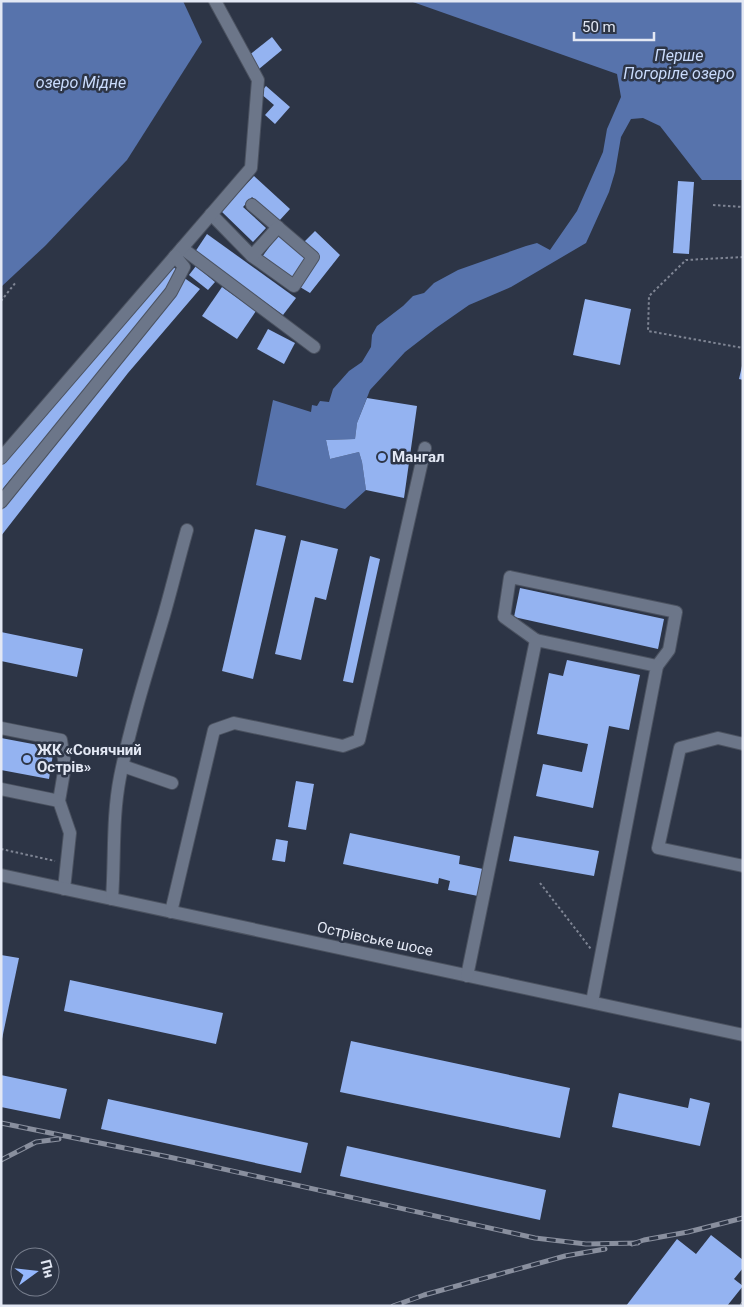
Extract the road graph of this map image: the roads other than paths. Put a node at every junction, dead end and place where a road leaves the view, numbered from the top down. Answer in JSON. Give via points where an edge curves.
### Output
{"nodes":[{"id":1,"x":215,"y":1,"type":"edge"},
{"id":2,"x":252,"y":205,"type":"dead end"},
{"id":3,"x":211,"y":214,"type":"junction"},
{"id":4,"x":278,"y":227,"type":"junction"},
{"id":5,"x":179,"y":252,"type":"junction"},
{"id":6,"x":252,"y":256,"type":"junction"},
{"id":7,"x":314,"y":347,"type":"dead end"},
{"id":8,"x":424,"y":448,"type":"dead end"},
{"id":9,"x":1,"y":458,"type":"edge"},
{"id":10,"x":1,"y":502,"type":"edge"},
{"id":11,"x":187,"y":530,"type":"dead end"},
{"id":12,"x":536,"y":640,"type":"junction"},
{"id":13,"x":657,"y":666,"type":"junction"},
{"id":14,"x":1,"y":728,"type":"edge"},
{"id":15,"x":743,"y":744,"type":"edge"},
{"id":16,"x":123,"y":766,"type":"junction"},
{"id":17,"x":172,"y":783,"type":"dead end"},
{"id":18,"x":1,"y":789,"type":"edge"},
{"id":19,"x":59,"y":801,"type":"junction"},
{"id":20,"x":743,"y":866,"type":"edge"},
{"id":21,"x":1,"y":875,"type":"edge"},
{"id":22,"x":64,"y":889,"type":"junction"},
{"id":23,"x":112,"y":899,"type":"junction"},
{"id":24,"x":171,"y":912,"type":"junction"},
{"id":25,"x":468,"y":976,"type":"junction"},
{"id":26,"x":592,"y":1002,"type":"junction"},
{"id":27,"x":743,"y":1035,"type":"edge"}],
"edges":[{"from":1,"to":3,"type":"street","via":[[258,80],[251,168]]},
{"from":2,"to":4,"type":"street"},
{"from":3,"to":5,"type":"street"},
{"from":3,"to":6,"type":"street"},
{"from":4,"to":6,"type":"street"},
{"from":4,"to":6,"type":"street","via":[[313,257],[294,286]]},
{"from":5,"to":7,"type":"street"},
{"from":5,"to":9,"type":"street"},
{"from":5,"to":10,"type":"street","via":[[184,267],[171,292]]},
{"from":8,"to":24,"type":"street","via":[[359,740],[343,746],[234,723],[214,730]]},
{"from":11,"to":16,"type":"street"},
{"from":12,"to":13,"type":"street"},
{"from":12,"to":13,"type":"street","via":[[504,617],[510,577],[676,612],[669,650]]},
{"from":12,"to":25,"type":"street"},
{"from":13,"to":26,"type":"street"},
{"from":14,"to":19,"type":"street","via":[[62,740],[65,766]]},
{"from":15,"to":20,"type":"street","via":[[718,738],[680,748],[658,848]]},
{"from":16,"to":17,"type":"street"},
{"from":16,"to":23,"type":"street","via":[[114,820]]},
{"from":18,"to":19,"type":"street"},
{"from":19,"to":22,"type":"street","via":[[70,833]]},
{"from":21,"to":22,"type":"street","name":"Острівське шосе"},
{"from":22,"to":23,"type":"street","name":"Острівське шосе"},
{"from":23,"to":24,"type":"street","name":"Острівське шосе"},
{"from":24,"to":25,"type":"street","name":"Острівське шосе"},
{"from":25,"to":26,"type":"street","name":"Острівське шосе"},
{"from":26,"to":27,"type":"street","name":"Острівське шосе"}]}
